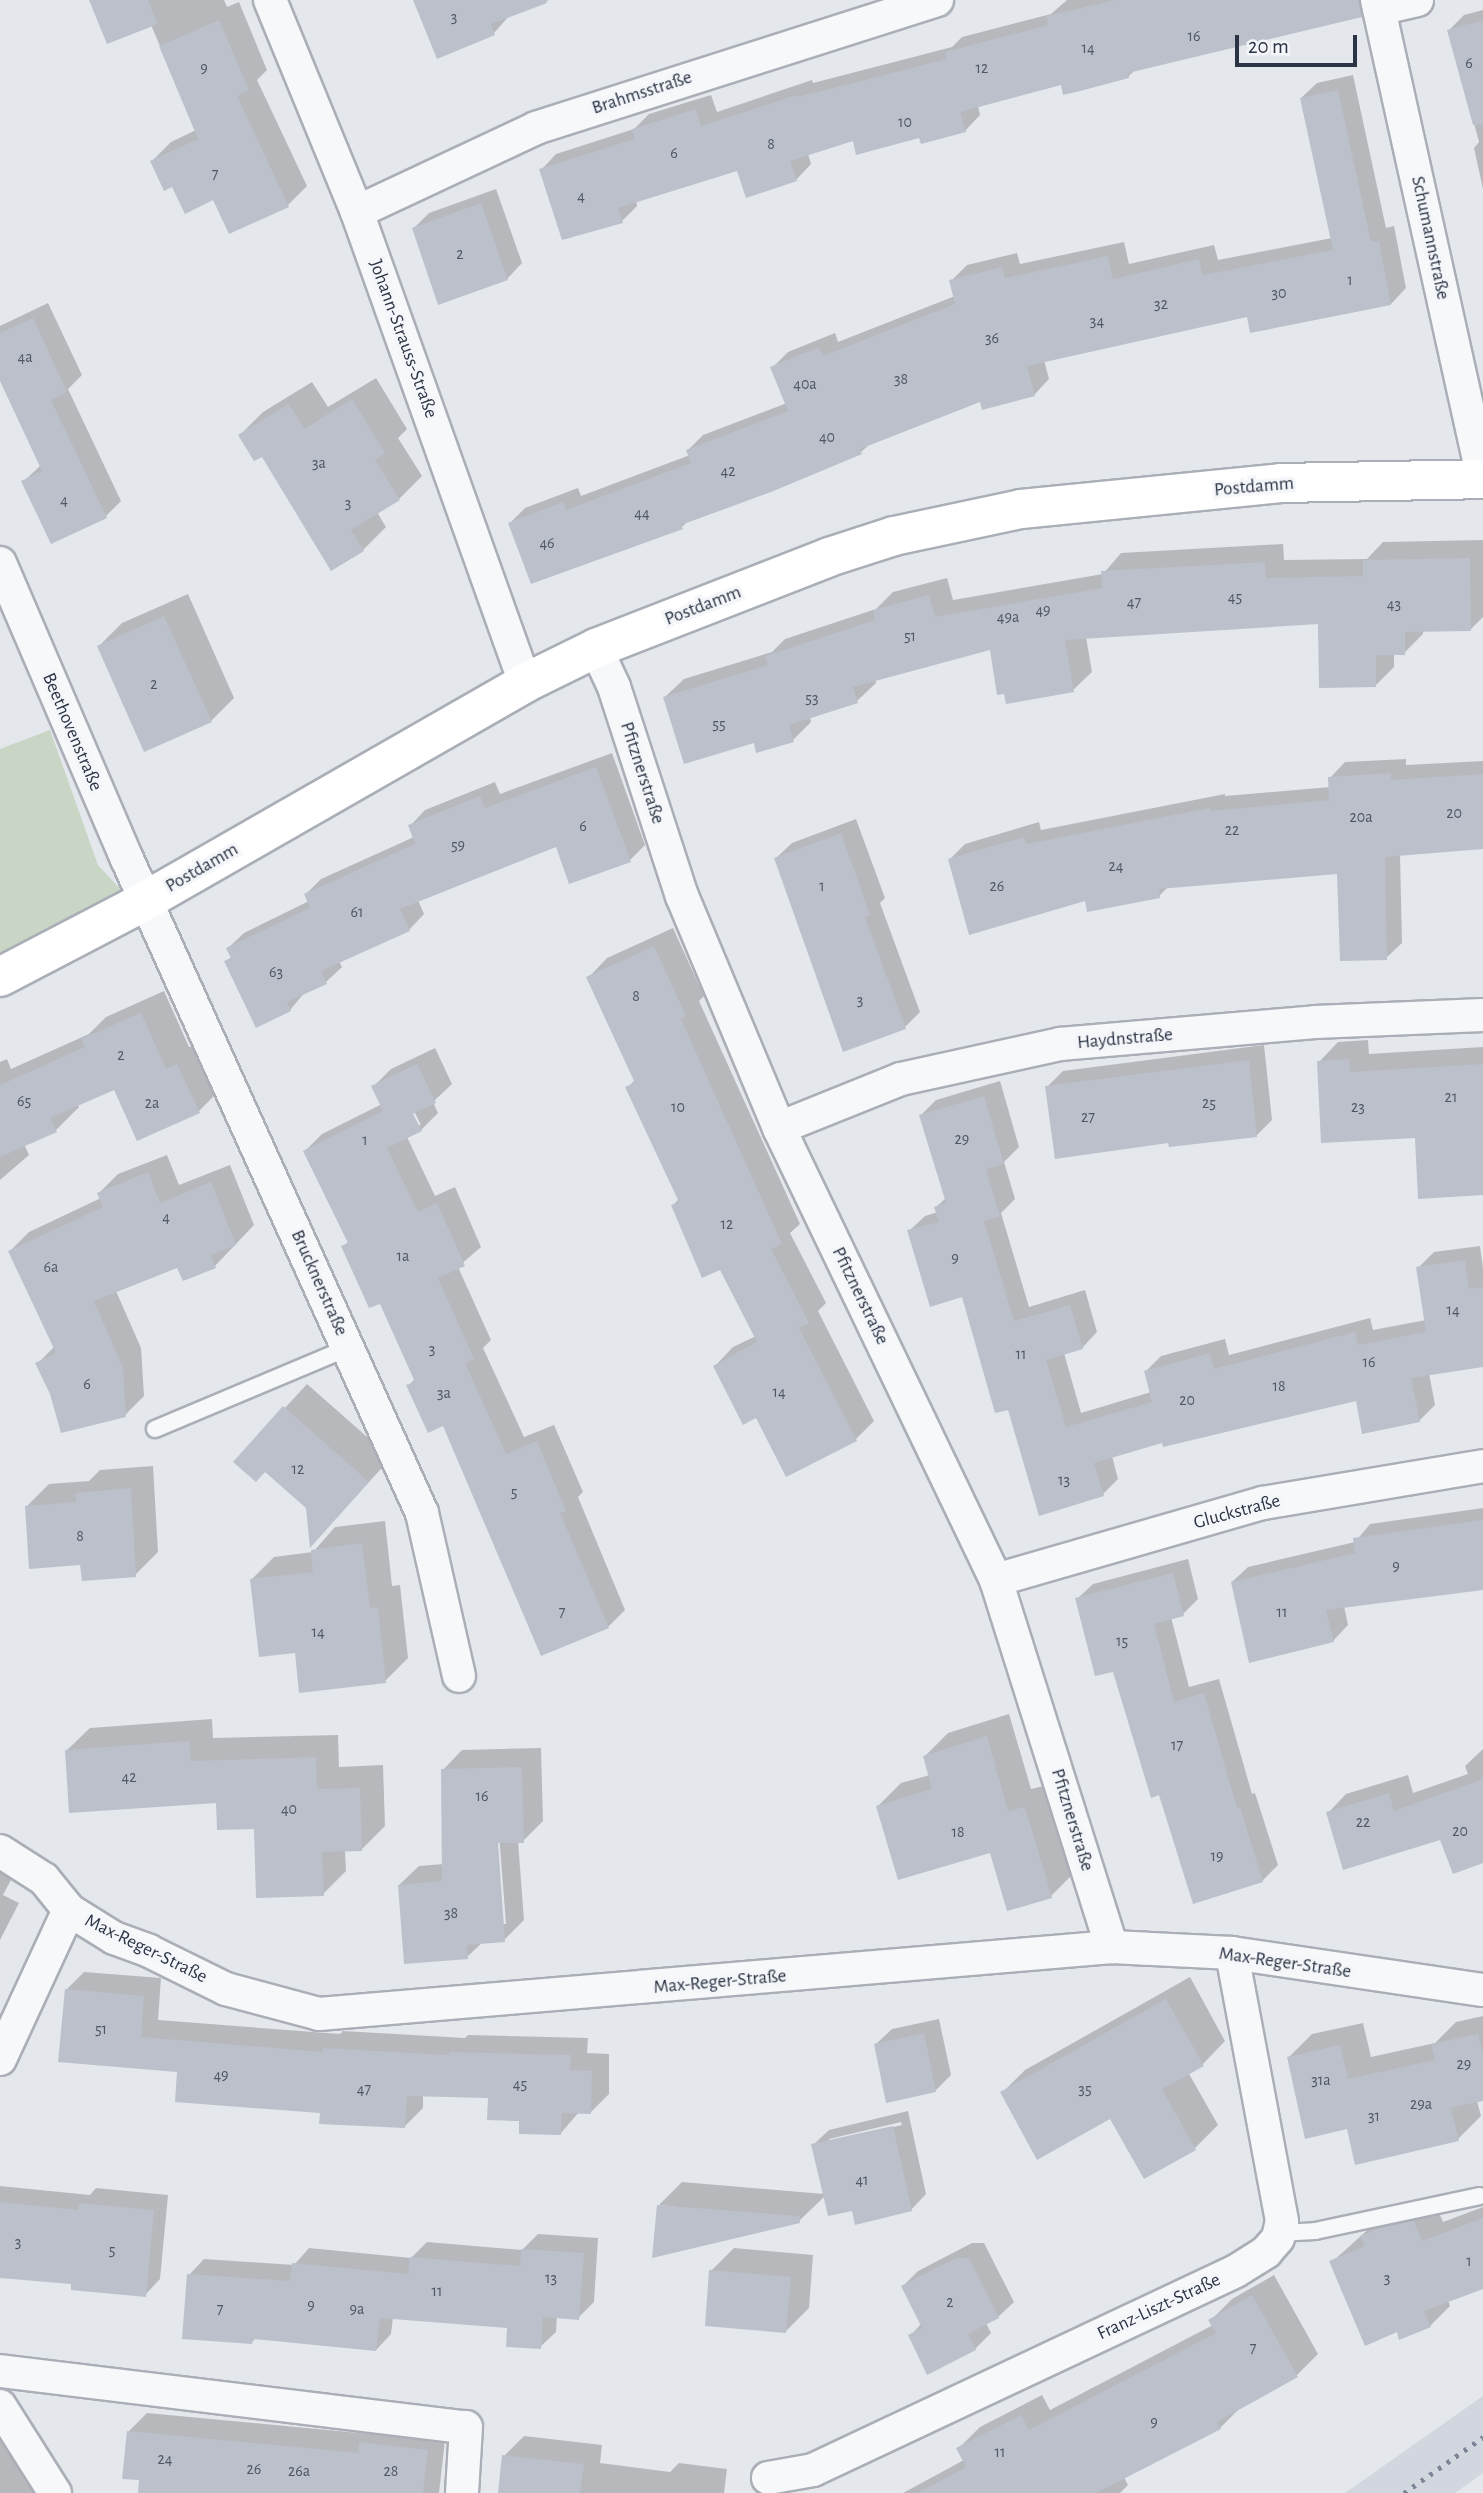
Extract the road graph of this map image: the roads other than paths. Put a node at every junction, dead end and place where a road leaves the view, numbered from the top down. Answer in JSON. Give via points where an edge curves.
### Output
{"nodes":[{"id":1,"x":270,"y":0,"type":"edge"},
{"id":2,"x":937,"y":0,"type":"edge"},
{"id":3,"x":1417,"y":0,"type":"edge"},
{"id":4,"x":1378,"y":5,"type":"edge"},
{"id":5,"x":358,"y":212,"type":"junction"},
{"id":6,"x":1483,"y":478,"type":"edge"},
{"id":7,"x":0,"y":563,"type":"edge"},
{"id":8,"x":596,"y":648,"type":"junction"},
{"id":9,"x":525,"y":683,"type":"junction"},
{"id":10,"x":147,"y":899,"type":"junction"},
{"id":11,"x":0,"y":977,"type":"edge"},
{"id":12,"x":1483,"y":1015,"type":"edge"},
{"id":13,"x":779,"y":1128,"type":"junction"},
{"id":14,"x":348,"y":1348,"type":"junction"},
{"id":15,"x":155,"y":1429,"type":"dead end"},
{"id":16,"x":1483,"y":1466,"type":"edge"},
{"id":17,"x":996,"y":1580,"type":"junction"},
{"id":18,"x":459,"y":1676,"type":"dead end"},
{"id":19,"x":0,"y":1851,"type":"edge"},
{"id":20,"x":69,"y":1910,"type":"junction"},
{"id":21,"x":1112,"y":1947,"type":"junction"},
{"id":22,"x":1232,"y":1953,"type":"junction"},
{"id":23,"x":1483,"y":1990,"type":"edge"},
{"id":24,"x":0,"y":2059,"type":"edge"},
{"id":25,"x":1479,"y":2196,"type":"dead end"},
{"id":26,"x":1279,"y":2233,"type":"junction"},
{"id":27,"x":0,"y":2371,"type":"edge"},
{"id":28,"x":0,"y":2406,"type":"edge"},
{"id":29,"x":768,"y":2478,"type":"dead end"},
{"id":30,"x":55,"y":2493,"type":"edge"},
{"id":31,"x":462,"y":2493,"type":"edge"}],
"edges":[{"from":1,"to":5,"type":"street","name":"Johann-Strauss-Straße"},
{"from":2,"to":5,"type":"street","name":"Brahmsstraße","via":[[536,128]]},
{"from":3,"to":4,"type":"street"},
{"from":4,"to":6,"type":"street","name":"Schumannstraße"},
{"from":5,"to":9,"type":"street","name":"Johann-Strauss-Straße"},
{"from":6,"to":8,"type":"street","name":"Postdamm","via":[[1281,484],[1021,509],[962,520],[829,556]]},
{"from":7,"to":10,"type":"street","name":"Beethovenstraße"},
{"from":8,"to":9,"type":"street","name":"Postdamm"},
{"from":8,"to":13,"type":"street","name":"Pfitznerstraße","via":[[614,687],[682,896]]},
{"from":9,"to":10,"type":"street","name":"Postdamm"},
{"from":10,"to":11,"type":"street","name":"Postdamm"},
{"from":10,"to":14,"type":"street","name":"Brucknerstraße"},
{"from":12,"to":13,"type":"street","name":"Haydnstraße","via":[[1315,1022],[1060,1044],[901,1079]]},
{"from":13,"to":17,"type":"street","name":"Pfitznerstraße"},
{"from":14,"to":15,"type":"lane"},
{"from":14,"to":18,"type":"street","name":"Brucknerstraße","via":[[422,1513]]},
{"from":16,"to":17,"type":"street","name":"Gluckstraße","via":[[1263,1503]]},
{"from":17,"to":21,"type":"street","name":"Pfitznerstraße"},
{"from":19,"to":20,"type":"street","name":"Max-Reger-Straße","via":[[44,1879]]},
{"from":20,"to":21,"type":"street","name":"Max-Reger-Straße","via":[[114,1938],[226,1989],[319,2014]]},
{"from":20,"to":24,"type":"street"},
{"from":21,"to":22,"type":"street","name":"Max-Reger-Straße"},
{"from":22,"to":23,"type":"street","name":"Max-Reger-Straße"},
{"from":22,"to":26,"type":"street","via":[[1282,2221]]},
{"from":25,"to":26,"type":"lane","via":[[1315,2231]]},
{"from":26,"to":29,"type":"street","name":"Franz-Liszt-Straße","via":[[1266,2252],[1236,2271],[814,2470]]},
{"from":27,"to":31,"type":"street","via":[[466,2427]]},
{"from":28,"to":30,"type":"street"}]}
